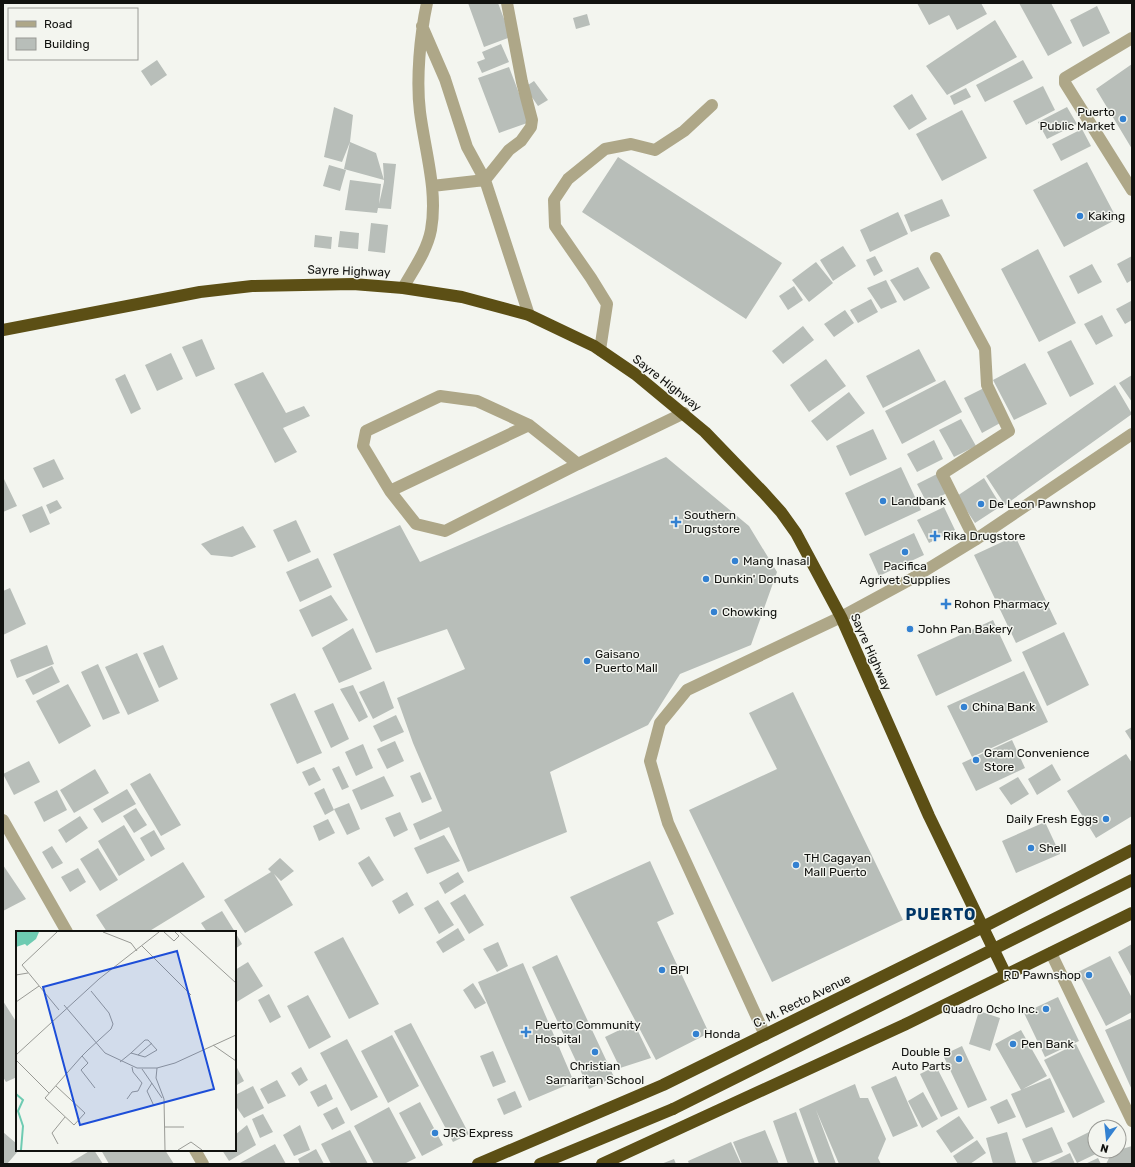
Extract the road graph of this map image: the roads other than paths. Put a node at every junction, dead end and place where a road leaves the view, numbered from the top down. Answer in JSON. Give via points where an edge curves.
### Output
{"nodes":[{"id":1,"x":427,"y":3,"type":"edge"},
{"id":2,"x":507,"y":3,"type":"edge"},
{"id":3,"x":422,"y":26,"type":"junction"},
{"id":4,"x":1132,"y":38,"type":"edge"},
{"id":5,"x":712,"y":105,"type":"dead end"},
{"id":6,"x":485,"y":180,"type":"junction"},
{"id":7,"x":432,"y":186,"type":"junction"},
{"id":8,"x":1132,"y":190,"type":"edge"},
{"id":9,"x":936,"y":258,"type":"dead end"},
{"id":10,"x":403,"y":288,"type":"junction"},
{"id":11,"x":529,"y":316,"type":"junction"},
{"id":12,"x":3,"y":330,"type":"edge"},
{"id":13,"x":600,"y":350,"type":"junction"},
{"id":14,"x":684,"y":413,"type":"junction"},
{"id":15,"x":529,"y":426,"type":"junction"},
{"id":16,"x":1132,"y":434,"type":"edge"},
{"id":17,"x":578,"y":464,"type":"junction"},
{"id":18,"x":390,"y":491,"type":"junction"},
{"id":19,"x":975,"y":540,"type":"junction"},
{"id":20,"x":841,"y":617,"type":"junction"},
{"id":21,"x":3,"y":820,"type":"edge"},
{"id":22,"x":1132,"y":850,"type":"edge"},
{"id":23,"x":1132,"y":880,"type":"edge"},
{"id":24,"x":1132,"y":912,"type":"edge"},
{"id":25,"x":983,"y":927,"type":"junction"},
{"id":26,"x":66,"y":931,"type":"edge"},
{"id":27,"x":1051,"y":953,"type":"junction"},
{"id":28,"x":1006,"y":975,"type":"junction"},
{"id":29,"x":765,"y":1035,"type":"junction"},
{"id":30,"x":1132,"y":1121,"type":"edge"},
{"id":31,"x":196,"y":1151,"type":"edge"},
{"id":32,"x":203,"y":1164,"type":"edge"},
{"id":33,"x":478,"y":1164,"type":"edge"},
{"id":34,"x":540,"y":1164,"type":"edge"},
{"id":35,"x":602,"y":1164,"type":"edge"}],
"edges":[{"from":1,"to":3,"type":"street"},
{"from":2,"to":6,"type":"street","via":[[532,120],[531,128],[521,141],[509,150]]},
{"from":3,"to":6,"type":"street","via":[[445,79],[467,147]]},
{"from":3,"to":7,"type":"street","via":[[420,110]]},
{"from":4,"to":8,"type":"street","via":[[1065,78],[1065,83]]},
{"from":5,"to":13,"type":"street","via":[[684,131],[655,150],[631,144],[605,149],[568,179],[554,200],[555,226],[607,304]]},
{"from":6,"to":7,"type":"street"},
{"from":6,"to":11,"type":"street"},
{"from":7,"to":10,"type":"street","via":[[431,231]]},
{"from":9,"to":19,"type":"street","via":[[985,348],[987,385],[1009,431],[942,474]]},
{"from":10,"to":11,"type":"highway","name":"Sayre Highway","via":[[462,297]]},
{"from":10,"to":12,"type":"highway","name":"Sayre Highway","via":[[353,284],[252,286],[200,292]]},
{"from":11,"to":13,"type":"highway","name":"Sayre Highway"},
{"from":13,"to":14,"type":"highway","name":"Sayre Highway"},
{"from":14,"to":17,"type":"street"},
{"from":14,"to":20,"type":"highway","name":"Sayre Highway","via":[[731,458],[781,512],[796,534]]},
{"from":15,"to":17,"type":"street"},
{"from":15,"to":18,"type":"street"},
{"from":15,"to":18,"type":"street","via":[[477,401],[440,396],[366,432],[363,446]]},
{"from":16,"to":19,"type":"street"},
{"from":17,"to":18,"type":"street","via":[[445,531],[416,524]]},
{"from":19,"to":20,"type":"street","via":[[913,578]]},
{"from":20,"to":25,"type":"highway","name":"Sayre Highway"},
{"from":20,"to":29,"type":"street","via":[[687,690],[660,723],[650,761],[668,823]]},
{"from":21,"to":26,"type":"street"},
{"from":22,"to":25,"type":"highway","name":"C. M. Recto Avenue"},
{"from":23,"to":34,"type":"highway","bridge":true,"via":[[673,1109]]},
{"from":24,"to":27,"type":"highway"},
{"from":25,"to":28,"type":"highway","name":"Sayre Highway"},
{"from":25,"to":29,"type":"highway","name":"C. M. Recto Avenue"},
{"from":27,"to":28,"type":"highway"},
{"from":27,"to":30,"type":"street"},
{"from":28,"to":35,"type":"highway"},
{"from":29,"to":33,"type":"highway","name":"C. M. Recto Avenue","via":[[663,1085]]},
{"from":31,"to":32,"type":"street"}]}
